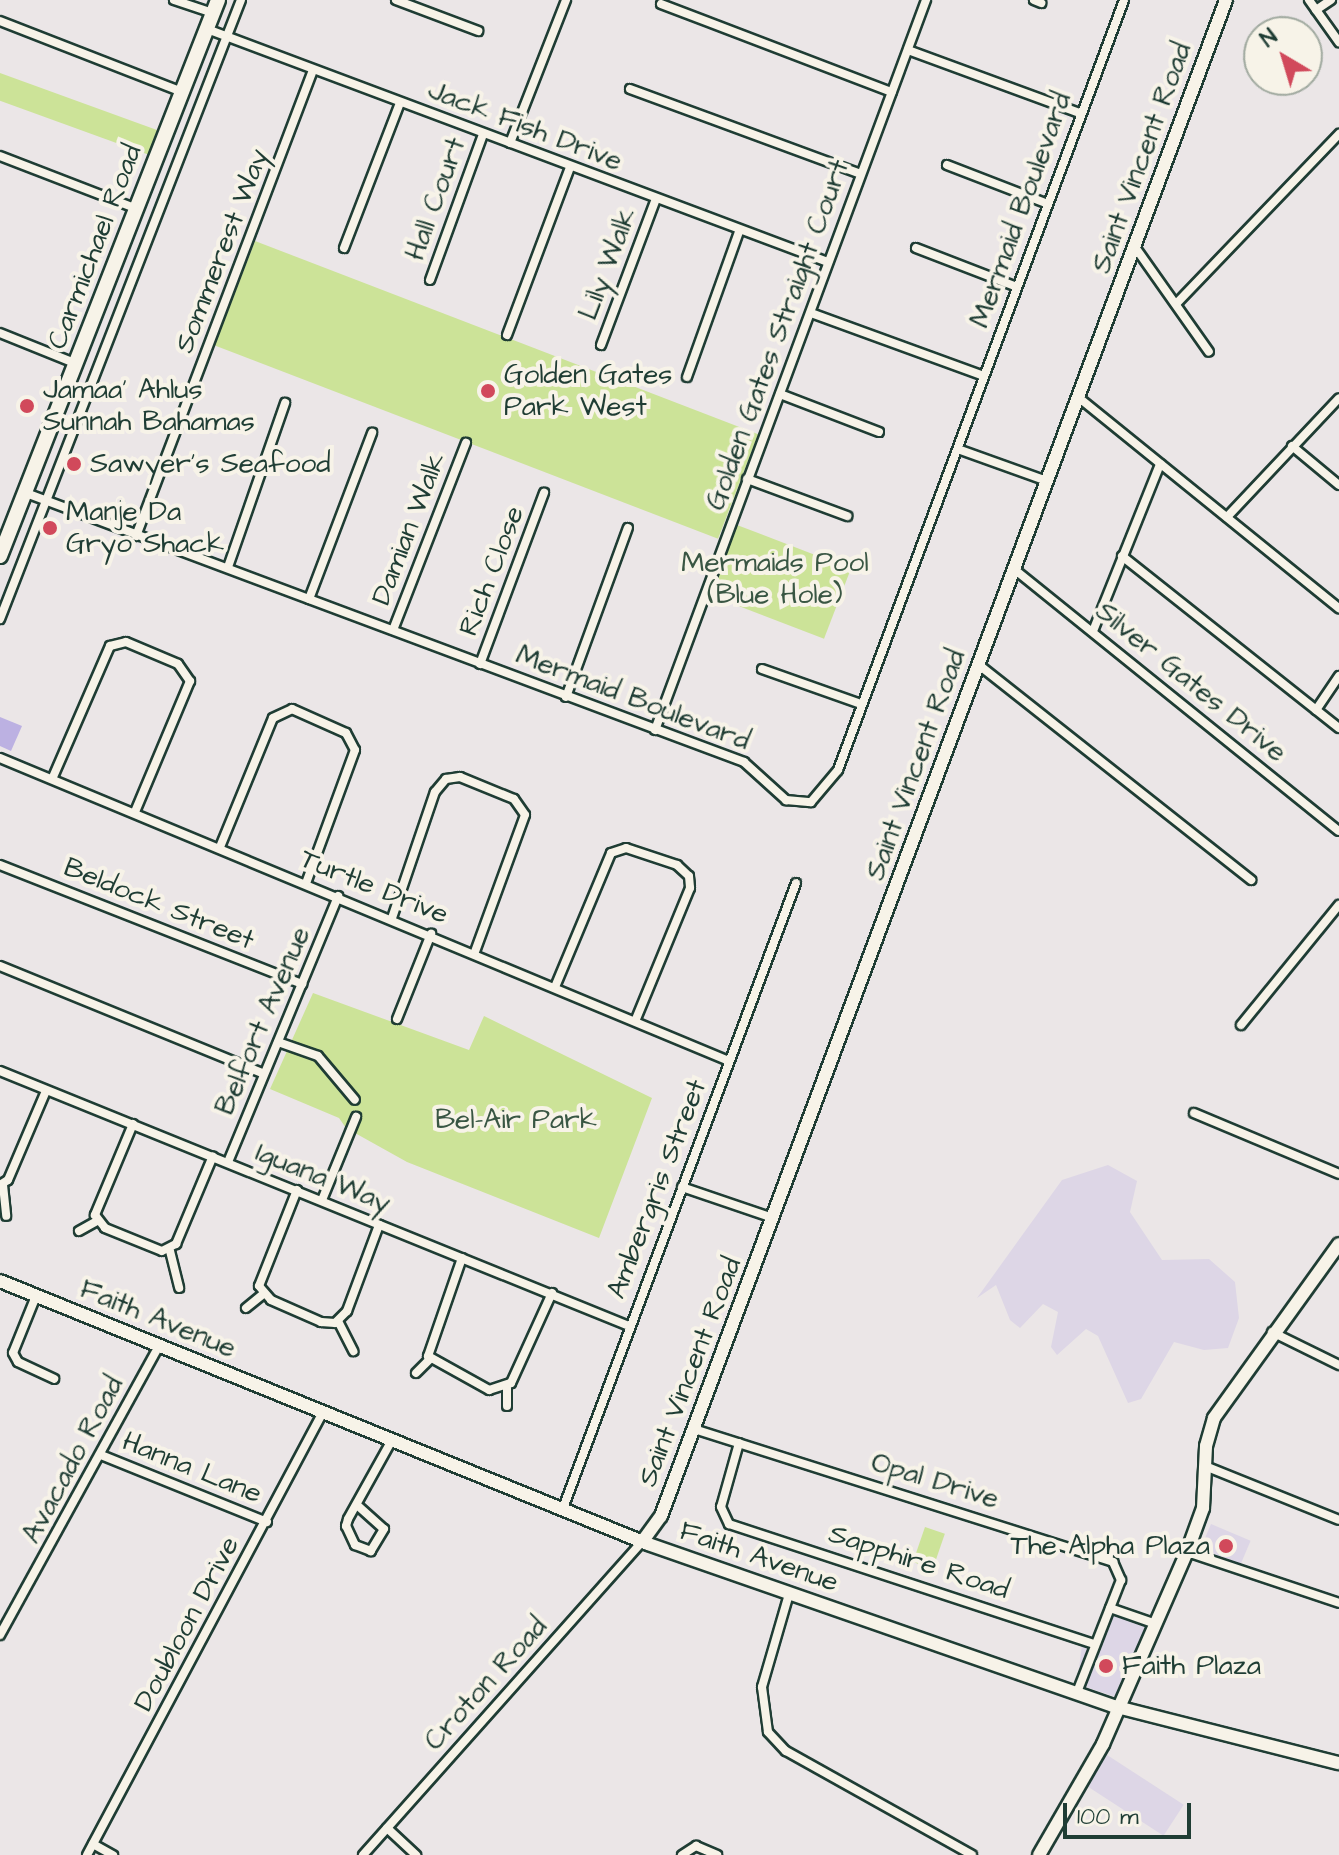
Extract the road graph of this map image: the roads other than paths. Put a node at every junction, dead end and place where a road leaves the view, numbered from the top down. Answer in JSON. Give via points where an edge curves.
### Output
{"nodes":[{"id":1,"x":174,"y":0,"type":"edge"},
{"id":2,"x":241,"y":0,"type":"edge"},
{"id":3,"x":396,"y":0,"type":"edge"},
{"id":4,"x":566,"y":0,"type":"edge"},
{"id":5,"x":924,"y":0,"type":"edge"},
{"id":6,"x":1124,"y":0,"type":"edge"},
{"id":7,"x":1226,"y":0,"type":"edge"},
{"id":8,"x":1309,"y":0,"type":"edge"},
{"id":9,"x":1331,"y":0,"type":"edge"},
{"id":10,"x":661,"y":4,"type":"dead end"},
{"id":11,"x":215,"y":7,"type":"edge"},
{"id":12,"x":1316,"y":10,"type":"junction"},
{"id":13,"x":0,"y":21,"type":"edge"},
{"id":14,"x":207,"y":29,"type":"junction"},
{"id":15,"x":478,"y":31,"type":"dead end"},
{"id":16,"x":226,"y":38,"type":"junction"},
{"id":17,"x":1339,"y":42,"type":"edge"},
{"id":18,"x":908,"y":50,"type":"junction"},
{"id":19,"x":313,"y":70,"type":"junction"},
{"id":20,"x":630,"y":89,"type":"dead end"},
{"id":21,"x":183,"y":92,"type":"junction"},
{"id":22,"x":892,"y":92,"type":"junction"},
{"id":23,"x":400,"y":103,"type":"junction"},
{"id":24,"x":1079,"y":113,"type":"junction"},
{"id":25,"x":483,"y":134,"type":"junction"},
{"id":26,"x":1339,"y":134,"type":"edge"},
{"id":27,"x":510,"y":143,"type":"junction"},
{"id":28,"x":0,"y":156,"type":"edge"},
{"id":29,"x":947,"y":165,"type":"dead end"},
{"id":30,"x":570,"y":167,"type":"junction"},
{"id":31,"x":861,"y":174,"type":"junction"},
{"id":32,"x":656,"y":199,"type":"junction"},
{"id":33,"x":1048,"y":204,"type":"junction"},
{"id":34,"x":139,"y":209,"type":"junction"},
{"id":35,"x":739,"y":232,"type":"junction"},
{"id":36,"x":1135,"y":247,"type":"junction"},
{"id":37,"x":344,"y":248,"type":"dead end"},
{"id":38,"x":916,"y":248,"type":"dead end"},
{"id":39,"x":828,"y":262,"type":"junction"},
{"id":40,"x":430,"y":280,"type":"dead end"},
{"id":41,"x":1017,"y":287,"type":"junction"},
{"id":42,"x":1176,"y":304,"type":"junction"},
{"id":43,"x":811,"y":313,"type":"junction"},
{"id":44,"x":0,"y":333,"type":"edge"},
{"id":45,"x":507,"y":335,"type":"dead end"},
{"id":46,"x":601,"y":345,"type":"dead end"},
{"id":47,"x":1209,"y":352,"type":"dead end"},
{"id":48,"x":77,"y":364,"type":"junction"},
{"id":49,"x":984,"y":376,"type":"junction"},
{"id":50,"x":687,"y":377,"type":"dead end"},
{"id":51,"x":780,"y":394,"type":"junction"},
{"id":52,"x":1078,"y":397,"type":"junction"},
{"id":53,"x":1339,"y":398,"type":"edge"},
{"id":54,"x":285,"y":403,"type":"dead end"},
{"id":55,"x":879,"y":432,"type":"dead end"},
{"id":56,"x":372,"y":433,"type":"dead end"},
{"id":57,"x":466,"y":443,"type":"dead end"},
{"id":58,"x":1292,"y":446,"type":"junction"},
{"id":59,"x":958,"y":449,"type":"junction"},
{"id":60,"x":1160,"y":464,"type":"junction"},
{"id":61,"x":747,"y":479,"type":"junction"},
{"id":62,"x":1047,"y":481,"type":"junction"},
{"id":63,"x":1339,"y":485,"type":"edge"},
{"id":64,"x":26,"y":493,"type":"junction"},
{"id":65,"x":544,"y":493,"type":"dead end"},
{"id":66,"x":45,"y":500,"type":"junction"},
{"id":67,"x":847,"y":516,"type":"dead end"},
{"id":68,"x":1227,"y":517,"type":"junction"},
{"id":69,"x":628,"y":528,"type":"dead end"},
{"id":70,"x":5,"y":529,"type":"edge"},
{"id":71,"x":136,"y":536,"type":"junction"},
{"id":72,"x":0,"y":556,"type":"edge"},
{"id":73,"x":1122,"y":556,"type":"junction"},
{"id":74,"x":228,"y":567,"type":"junction"},
{"id":75,"x":1014,"y":569,"type":"junction"},
{"id":76,"x":309,"y":599,"type":"junction"},
{"id":77,"x":1339,"y":608,"type":"edge"},
{"id":78,"x":0,"y":619,"type":"edge"},
{"id":79,"x":393,"y":630,"type":"junction"},
{"id":80,"x":1093,"y":631,"type":"junction"},
{"id":81,"x":480,"y":664,"type":"junction"},
{"id":82,"x":979,"y":665,"type":"junction"},
{"id":83,"x":762,"y":669,"type":"dead end"},
{"id":84,"x":1339,"y":676,"type":"edge"},
{"id":85,"x":566,"y":697,"type":"junction"},
{"id":86,"x":861,"y":704,"type":"junction"},
{"id":87,"x":1316,"y":710,"type":"junction"},
{"id":88,"x":1339,"y":728,"type":"edge"},
{"id":89,"x":655,"y":730,"type":"junction"},
{"id":90,"x":0,"y":758,"type":"edge"},
{"id":91,"x":53,"y":777,"type":"junction"},
{"id":92,"x":135,"y":812,"type":"junction"},
{"id":93,"x":1339,"y":831,"type":"edge"},
{"id":94,"x":220,"y":847,"type":"junction"},
{"id":95,"x":0,"y":865,"type":"edge"},
{"id":96,"x":1251,"y":880,"type":"dead end"},
{"id":97,"x":306,"y":883,"type":"junction"},
{"id":98,"x":796,"y":883,"type":"dead end"},
{"id":99,"x":338,"y":896,"type":"junction"},
{"id":100,"x":1339,"y":905,"type":"edge"},
{"id":101,"x":392,"y":918,"type":"junction"},
{"id":102,"x":431,"y":934,"type":"junction"},
{"id":103,"x":475,"y":952,"type":"junction"},
{"id":104,"x":0,"y":966,"type":"edge"},
{"id":105,"x":302,"y":984,"type":"junction"},
{"id":106,"x":555,"y":987,"type":"junction"},
{"id":107,"x":397,"y":1019,"type":"dead end"},
{"id":108,"x":636,"y":1019,"type":"junction"},
{"id":109,"x":1241,"y":1025,"type":"dead end"},
{"id":110,"x":278,"y":1042,"type":"junction"},
{"id":111,"x":729,"y":1061,"type":"junction"},
{"id":112,"x":0,"y":1071,"type":"edge"},
{"id":113,"x":264,"y":1074,"type":"junction"},
{"id":114,"x":46,"y":1091,"type":"junction"},
{"id":115,"x":355,"y":1100,"type":"dead end"},
{"id":116,"x":1194,"y":1113,"type":"dead end"},
{"id":117,"x":356,"y":1117,"type":"dead end"},
{"id":118,"x":133,"y":1124,"type":"junction"},
{"id":119,"x":213,"y":1156,"type":"junction"},
{"id":120,"x":228,"y":1162,"type":"junction"},
{"id":121,"x":1339,"y":1174,"type":"edge"},
{"id":122,"x":1,"y":1185,"type":"edge"},
{"id":123,"x":682,"y":1187,"type":"junction"},
{"id":124,"x":297,"y":1190,"type":"junction"},
{"id":125,"x":322,"y":1200,"type":"junction"},
{"id":126,"x":6,"y":1216,"type":"dead end"},
{"id":127,"x":773,"y":1218,"type":"junction"},
{"id":128,"x":97,"y":1221,"type":"junction"},
{"id":129,"x":379,"y":1225,"type":"junction"},
{"id":130,"x":79,"y":1231,"type":"dead end"},
{"id":131,"x":1339,"y":1244,"type":"edge"},
{"id":132,"x":170,"y":1251,"type":"junction"},
{"id":133,"x":462,"y":1258,"type":"junction"},
{"id":134,"x":0,"y":1281,"type":"edge"},
{"id":135,"x":179,"y":1288,"type":"dead end"},
{"id":136,"x":552,"y":1293,"type":"junction"},
{"id":137,"x":263,"y":1294,"type":"junction"},
{"id":138,"x":36,"y":1296,"type":"junction"},
{"id":139,"x":246,"y":1308,"type":"dead end"},
{"id":140,"x":338,"y":1321,"type":"junction"},
{"id":141,"x":629,"y":1326,"type":"junction"},
{"id":142,"x":1272,"y":1332,"type":"junction"},
{"id":143,"x":159,"y":1346,"type":"junction"},
{"id":144,"x":353,"y":1351,"type":"dead end"},
{"id":145,"x":430,"y":1359,"type":"junction"},
{"id":146,"x":1339,"y":1365,"type":"edge"},
{"id":147,"x":416,"y":1373,"type":"dead end"},
{"id":148,"x":54,"y":1379,"type":"dead end"},
{"id":149,"x":507,"y":1388,"type":"junction"},
{"id":150,"x":507,"y":1406,"type":"dead end"},
{"id":151,"x":323,"y":1412,"type":"junction"},
{"id":152,"x":694,"y":1429,"type":"junction"},
{"id":153,"x":392,"y":1440,"type":"junction"},
{"id":154,"x":739,"y":1443,"type":"junction"},
{"id":155,"x":101,"y":1455,"type":"junction"},
{"id":156,"x":1205,"y":1466,"type":"junction"},
{"id":157,"x":357,"y":1505,"type":"junction"},
{"id":158,"x":562,"y":1511,"type":"junction"},
{"id":159,"x":1339,"y":1520,"type":"edge"},
{"id":160,"x":267,"y":1522,"type":"junction"},
{"id":161,"x":642,"y":1542,"type":"junction"},
{"id":162,"x":1187,"y":1552,"type":"junction"},
{"id":163,"x":789,"y":1594,"type":"junction"},
{"id":164,"x":1339,"y":1603,"type":"edge"},
{"id":165,"x":1110,"y":1608,"type":"junction"},
{"id":166,"x":1156,"y":1624,"type":"junction"},
{"id":167,"x":0,"y":1635,"type":"edge"},
{"id":168,"x":1095,"y":1644,"type":"junction"},
{"id":169,"x":1077,"y":1692,"type":"junction"},
{"id":170,"x":1120,"y":1708,"type":"junction"},
{"id":171,"x":1339,"y":1763,"type":"edge"},
{"id":172,"x":387,"y":1828,"type":"junction"},
{"id":173,"x":93,"y":1844,"type":"junction"},
{"id":174,"x":87,"y":1855,"type":"edge"},
{"id":175,"x":113,"y":1855,"type":"edge"},
{"id":176,"x":363,"y":1855,"type":"edge"},
{"id":177,"x":416,"y":1855,"type":"edge"},
{"id":178,"x":682,"y":1855,"type":"edge"},
{"id":179,"x":717,"y":1855,"type":"edge"},
{"id":180,"x":972,"y":1855,"type":"edge"},
{"id":181,"x":1039,"y":1855,"type":"edge"}],
"edges":[{"from":1,"to":11,"type":"street"},
{"from":2,"to":16,"type":"street"},
{"from":3,"to":15,"type":"street"},
{"from":4,"to":27,"type":"street"},
{"from":5,"to":18,"type":"street","name":"Golden Gates Straight Court"},
{"from":6,"to":24,"type":"street","name":"Mermaid Boulevard"},
{"from":7,"to":36,"type":"street","name":"Saint Vincent Road"},
{"from":8,"to":12,"type":"street"},
{"from":9,"to":12,"type":"street"},
{"from":10,"to":22,"type":"street"},
{"from":11,"to":14,"type":"main road","name":"Carmichael Road"},
{"from":12,"to":17,"type":"street"},
{"from":13,"to":21,"type":"street"},
{"from":14,"to":16,"type":"street","name":"Jack Fish Drive"},
{"from":14,"to":21,"type":"main road","name":"Carmichael Road"},
{"from":16,"to":19,"type":"street","name":"Jack Fish Drive"},
{"from":16,"to":66,"type":"street"},
{"from":18,"to":22,"type":"street","name":"Golden Gates Straight Court"},
{"from":18,"to":24,"type":"street"},
{"from":19,"to":23,"type":"street","name":"Jack Fish Drive"},
{"from":19,"to":71,"type":"street","name":"Sommerest Way"},
{"from":20,"to":31,"type":"street"},
{"from":21,"to":34,"type":"main road","name":"Carmichael Road"},
{"from":22,"to":31,"type":"street","name":"Golden Gates Straight Court"},
{"from":23,"to":25,"type":"street","name":"Jack Fish Drive"},
{"from":23,"to":37,"type":"street"},
{"from":24,"to":33,"type":"street","name":"Mermaid Boulevard"},
{"from":25,"to":27,"type":"street","name":"Jack Fish Drive"},
{"from":25,"to":40,"type":"street","name":"Hall Court"},
{"from":26,"to":42,"type":"street"},
{"from":27,"to":30,"type":"street","name":"Jack Fish Drive"},
{"from":28,"to":34,"type":"street"},
{"from":29,"to":33,"type":"street"},
{"from":30,"to":32,"type":"street","name":"Jack Fish Drive"},
{"from":30,"to":45,"type":"street"},
{"from":31,"to":39,"type":"street","name":"Golden Gates Straight Court"},
{"from":32,"to":35,"type":"street","name":"Jack Fish Drive"},
{"from":32,"to":46,"type":"street","name":"Lily Walk"},
{"from":33,"to":41,"type":"street","name":"Mermaid Boulevard"},
{"from":34,"to":48,"type":"main road","name":"Carmichael Road"},
{"from":35,"to":39,"type":"street","name":"Jack Fish Drive"},
{"from":35,"to":50,"type":"street"},
{"from":36,"to":42,"type":"street"},
{"from":36,"to":52,"type":"street","name":"Saint Vincent Road"},
{"from":38,"to":41,"type":"street"},
{"from":39,"to":43,"type":"street","name":"Golden Gates Straight Court"},
{"from":41,"to":49,"type":"street","name":"Mermaid Boulevard"},
{"from":42,"to":47,"type":"street"},
{"from":43,"to":49,"type":"street"},
{"from":43,"to":51,"type":"street","name":"Golden Gates Straight Court"},
{"from":44,"to":48,"type":"street"},
{"from":48,"to":64,"type":"main road","name":"Carmichael Road"},
{"from":49,"to":59,"type":"street","name":"Mermaid Boulevard"},
{"from":51,"to":55,"type":"street"},
{"from":51,"to":61,"type":"street","name":"Golden Gates Straight Court"},
{"from":52,"to":60,"type":"street"},
{"from":52,"to":62,"type":"street","name":"Saint Vincent Road"},
{"from":53,"to":58,"type":"street"},
{"from":54,"to":74,"type":"street"},
{"from":56,"to":76,"type":"street"},
{"from":57,"to":79,"type":"street","name":"Damian Walk"},
{"from":58,"to":63,"type":"street"},
{"from":58,"to":68,"type":"street"},
{"from":59,"to":62,"type":"street"},
{"from":59,"to":86,"type":"street","name":"Mermaid Boulevard"},
{"from":60,"to":68,"type":"street"},
{"from":60,"to":73,"type":"street"},
{"from":61,"to":67,"type":"street"},
{"from":61,"to":89,"type":"street","name":"Golden Gates Straight Court"},
{"from":62,"to":75,"type":"street","name":"Saint Vincent Road"},
{"from":64,"to":66,"type":"street","name":"Mermaid Boulevard"},
{"from":64,"to":70,"type":"main road","name":"Carmichael Road"},
{"from":65,"to":81,"type":"street","name":"Rich Close"},
{"from":66,"to":71,"type":"street","name":"Mermaid Boulevard"},
{"from":66,"to":78,"type":"street"},
{"from":68,"to":77,"type":"street"},
{"from":69,"to":85,"type":"street"},
{"from":70,"to":72,"type":"main road","name":"Carmichael Road"},
{"from":71,"to":74,"type":"street","name":"Mermaid Boulevard"},
{"from":73,"to":80,"type":"street"},
{"from":73,"to":87,"type":"street"},
{"from":74,"to":76,"type":"street","name":"Mermaid Boulevard"},
{"from":75,"to":80,"type":"street","name":"Silver Gates Drive"},
{"from":75,"to":82,"type":"street","name":"Saint Vincent Road"},
{"from":76,"to":79,"type":"street","name":"Mermaid Boulevard"},
{"from":79,"to":81,"type":"street","name":"Mermaid Boulevard"},
{"from":80,"to":93,"type":"street","name":"Silver Gates Drive"},
{"from":81,"to":85,"type":"street","name":"Mermaid Boulevard"},
{"from":82,"to":96,"type":"street"},
{"from":82,"to":127,"type":"street","name":"Saint Vincent Road"},
{"from":83,"to":86,"type":"street"},
{"from":84,"to":87,"type":"street"},
{"from":85,"to":89,"type":"street","name":"Mermaid Boulevard"},
{"from":86,"to":89,"type":"street","name":"Mermaid Boulevard","via":[[836,777],[822,794],[804,803],[786,800],[744,762]]},
{"from":87,"to":88,"type":"street"},
{"from":90,"to":91,"type":"street","name":"Turtle Drive"},
{"from":91,"to":92,"type":"street","name":"Turtle Drive"},
{"from":91,"to":92,"type":"street","via":[[110,646],[126,642],[178,664],[190,681]]},
{"from":92,"to":94,"type":"street","name":"Turtle Drive"},
{"from":94,"to":97,"type":"street","name":"Turtle Drive"},
{"from":94,"to":97,"type":"street","via":[[273,718],[292,709],[346,733],[355,750]]},
{"from":95,"to":105,"type":"street","name":"Beldock Street"},
{"from":97,"to":99,"type":"street","name":"Turtle Drive"},
{"from":98,"to":111,"type":"street","name":"Ambergris Street"},
{"from":99,"to":101,"type":"street","name":"Turtle Drive"},
{"from":99,"to":105,"type":"street","name":"Belfort Avenue"},
{"from":100,"to":109,"type":"street"},
{"from":101,"to":102,"type":"street","name":"Turtle Drive"},
{"from":101,"to":103,"type":"street","via":[[442,782],[460,777],[510,797],[521,805],[525,819]]},
{"from":102,"to":103,"type":"street","name":"Turtle Drive"},
{"from":102,"to":107,"type":"street"},
{"from":103,"to":106,"type":"street","name":"Turtle Drive"},
{"from":104,"to":113,"type":"street"},
{"from":105,"to":110,"type":"street","name":"Belfort Avenue"},
{"from":106,"to":108,"type":"street","name":"Turtle Drive"},
{"from":106,"to":108,"type":"street","via":[[611,853],[624,847],[677,865],[689,876],[690,888]]},
{"from":108,"to":111,"type":"street","name":"Turtle Drive"},
{"from":110,"to":113,"type":"street","name":"Belfort Avenue"},
{"from":110,"to":115,"type":"street","via":[[318,1056]]},
{"from":111,"to":123,"type":"street","name":"Ambergris Street"},
{"from":112,"to":114,"type":"street","name":"Iguana Way"},
{"from":113,"to":120,"type":"street","name":"Belfort Avenue"},
{"from":114,"to":118,"type":"street","name":"Iguana Way"},
{"from":114,"to":122,"type":"street"},
{"from":116,"to":121,"type":"street"},
{"from":117,"to":125,"type":"street"},
{"from":118,"to":119,"type":"street","name":"Iguana Way"},
{"from":118,"to":128,"type":"street","via":[[95,1207]]},
{"from":119,"to":120,"type":"street","name":"Iguana Way"},
{"from":119,"to":132,"type":"street"},
{"from":120,"to":124,"type":"street","name":"Iguana Way"},
{"from":122,"to":126,"type":"street"},
{"from":123,"to":127,"type":"street"},
{"from":123,"to":141,"type":"street","name":"Ambergris Street"},
{"from":124,"to":125,"type":"street","name":"Iguana Way"},
{"from":124,"to":137,"type":"street","via":[[260,1278]]},
{"from":125,"to":129,"type":"street","name":"Iguana Way"},
{"from":127,"to":152,"type":"street","name":"Saint Vincent Road"},
{"from":128,"to":130,"type":"street"},
{"from":128,"to":132,"type":"street"},
{"from":129,"to":133,"type":"street","name":"Iguana Way"},
{"from":129,"to":140,"type":"street","via":[[349,1309]]},
{"from":131,"to":142,"type":"street"},
{"from":132,"to":135,"type":"street"},
{"from":133,"to":136,"type":"street","name":"Iguana Way"},
{"from":133,"to":145,"type":"street"},
{"from":134,"to":138,"type":"street","name":"Faith Avenue"},
{"from":136,"to":141,"type":"street","name":"Iguana Way"},
{"from":136,"to":149,"type":"street"},
{"from":137,"to":139,"type":"street"},
{"from":137,"to":140,"type":"street","via":[[321,1322]]},
{"from":138,"to":143,"type":"street","name":"Faith Avenue"},
{"from":138,"to":148,"type":"street","via":[[13,1353],[18,1362]]},
{"from":140,"to":144,"type":"street"},
{"from":141,"to":158,"type":"street","name":"Ambergris Street"},
{"from":142,"to":146,"type":"street"},
{"from":142,"to":156,"type":"street","via":[[1214,1418]]},
{"from":143,"to":151,"type":"street","name":"Faith Avenue"},
{"from":143,"to":155,"type":"street","name":"Avacado Road"},
{"from":145,"to":147,"type":"street"},
{"from":145,"to":149,"type":"street","via":[[489,1390]]},
{"from":149,"to":150,"type":"street"},
{"from":151,"to":153,"type":"street","name":"Faith Avenue"},
{"from":151,"to":160,"type":"street","name":"Doubloon Drive"},
{"from":152,"to":154,"type":"street","name":"Opal Drive"},
{"from":152,"to":161,"type":"street","name":"Saint Vincent Road","via":[[661,1516]]},
{"from":153,"to":157,"type":"street"},
{"from":153,"to":158,"type":"street","name":"Faith Avenue"},
{"from":154,"to":165,"type":"street","name":"Opal Drive","via":[[1108,1559],[1122,1577]]},
{"from":154,"to":168,"type":"street","name":"Sapphire Road","via":[[721,1507],[729,1524]]},
{"from":155,"to":160,"type":"street","name":"Hanna Lane"},
{"from":155,"to":167,"type":"street","name":"Avacado Road"},
{"from":156,"to":159,"type":"street"},
{"from":156,"to":162,"type":"street","via":[[1203,1508]]},
{"from":157,"to":157,"type":"street","via":[[384,1529],[371,1551],[347,1534]]},
{"from":158,"to":161,"type":"street","name":"Faith Avenue"},
{"from":160,"to":173,"type":"street","name":"Doubloon Drive"},
{"from":161,"to":163,"type":"street","name":"Faith Avenue"},
{"from":161,"to":172,"type":"street","name":"Croton Road"},
{"from":162,"to":164,"type":"street"},
{"from":162,"to":166,"type":"street"},
{"from":163,"to":169,"type":"street","name":"Faith Avenue"},
{"from":163,"to":180,"type":"street","via":[[761,1696],[773,1739]]},
{"from":165,"to":166,"type":"street"},
{"from":165,"to":168,"type":"street"},
{"from":166,"to":170,"type":"street"},
{"from":168,"to":169,"type":"street"},
{"from":169,"to":170,"type":"street","name":"Faith Avenue"},
{"from":170,"to":171,"type":"street","name":"Faith Avenue"},
{"from":170,"to":181,"type":"street"},
{"from":172,"to":176,"type":"street","name":"Croton Road"},
{"from":172,"to":177,"type":"street"},
{"from":173,"to":174,"type":"street","name":"Doubloon Drive"},
{"from":173,"to":175,"type":"street"},
{"from":178,"to":179,"type":"street","via":[[696,1846]]}]}
